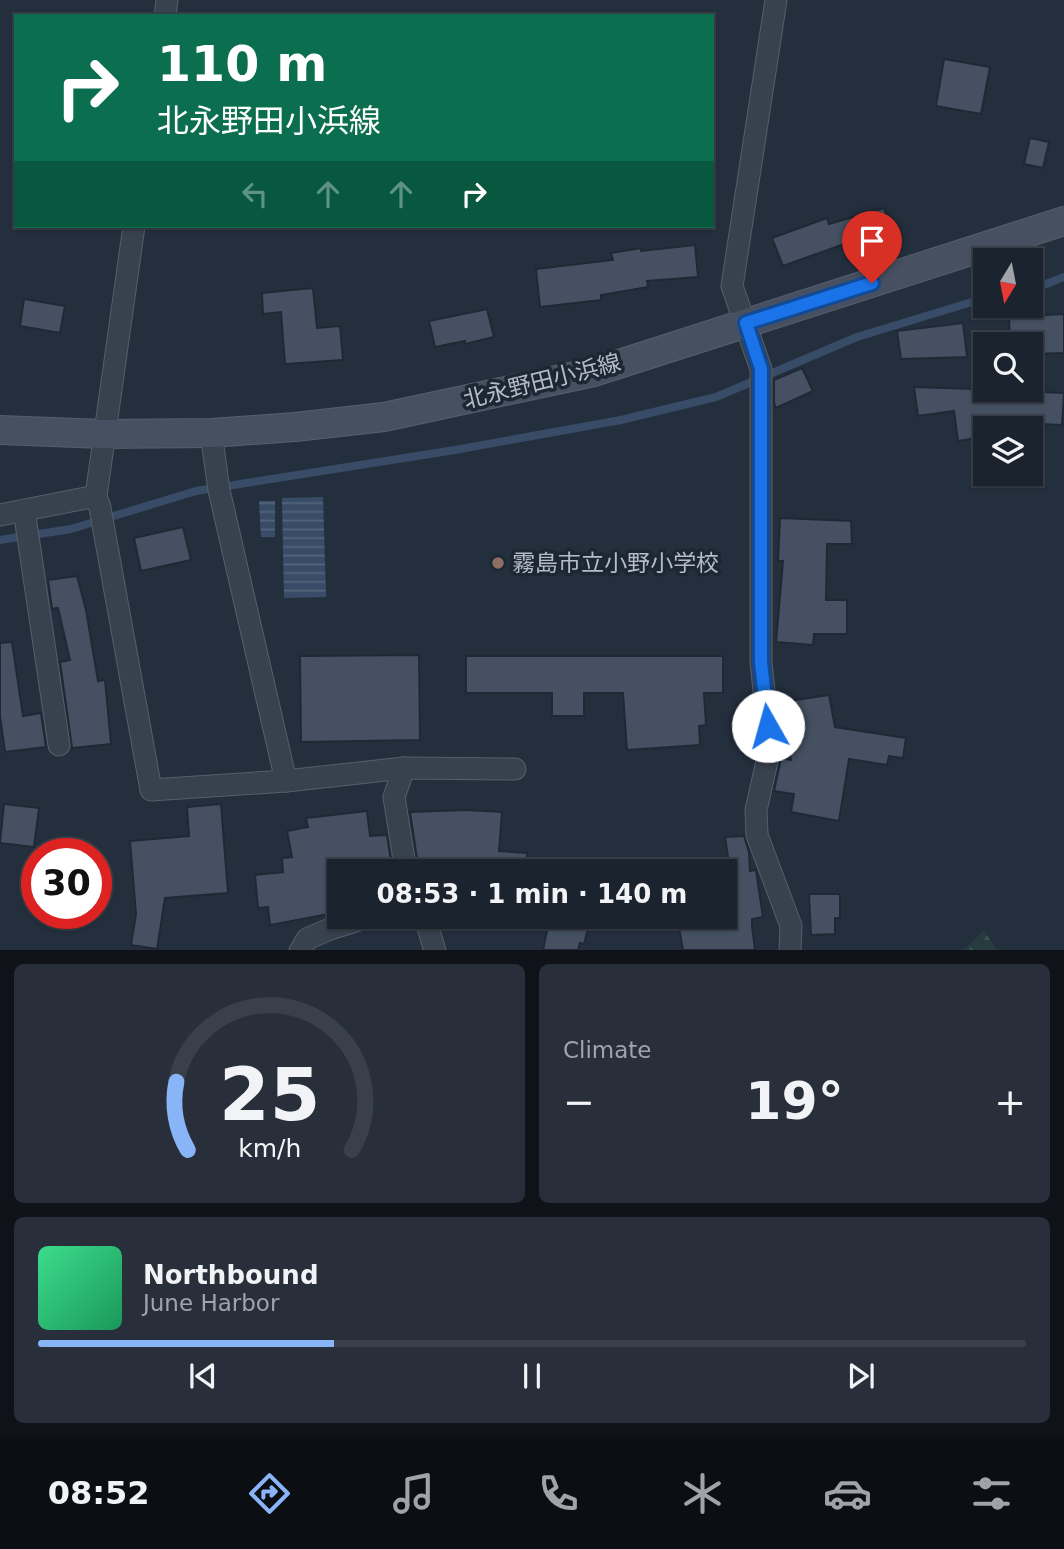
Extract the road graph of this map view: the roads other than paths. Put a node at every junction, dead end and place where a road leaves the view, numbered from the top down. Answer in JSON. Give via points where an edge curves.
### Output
{"nodes":[{"id":1,"x":776,"y":0,"type":"edge"},
{"id":2,"x":1064,"y":221,"type":"edge"},
{"id":3,"x":134,"y":228,"type":"edge"},
{"id":4,"x":746,"y":323,"type":"junction"},
{"id":5,"x":0,"y":430,"type":"edge"},
{"id":6,"x":211,"y":433,"type":"junction"},
{"id":7,"x":103,"y":434,"type":"junction"},
{"id":8,"x":98,"y":502,"type":"junction"},
{"id":9,"x":0,"y":515,"type":"edge"},
{"id":10,"x":25,"y":515,"type":"junction"},
{"id":11,"x":59,"y":745,"type":"dead end"},
{"id":12,"x":404,"y":768,"type":"junction"},
{"id":13,"x":514,"y":769,"type":"dead end"},
{"id":14,"x":286,"y":781,"type":"junction"},
{"id":15,"x":404,"y":859,"type":"edge"},
{"id":16,"x":330,"y":929,"type":"edge"},
{"id":17,"x":429,"y":929,"type":"edge"},
{"id":18,"x":300,"y":950,"type":"edge"},
{"id":19,"x":435,"y":950,"type":"edge"},
{"id":20,"x":790,"y":950,"type":"edge"}],
"edges":[{"from":1,"to":4,"type":"street","via":[[732,286]]},
{"from":2,"to":4,"type":"main road","name":"北永野田小浜線"},
{"from":3,"to":7,"type":"street"},
{"from":4,"to":6,"type":"main road","name":"北永野田小浜線","via":[[594,372],[384,417]]},
{"from":4,"to":20,"type":"street","via":[[761,369],[761,662],[771,748],[755,810],[757,835],[792,926]]},
{"from":5,"to":7,"type":"main road","name":"北永野田小浜線"},
{"from":6,"to":7,"type":"main road","name":"北永野田小浜線"},
{"from":6,"to":14,"type":"street","via":[[219,490]]},
{"from":7,"to":8,"type":"street"},
{"from":8,"to":10,"type":"street"},
{"from":8,"to":14,"type":"street","via":[[151,790]]},
{"from":9,"to":10,"type":"street"},
{"from":10,"to":11,"type":"street"},
{"from":12,"to":13,"type":"street"},
{"from":12,"to":14,"type":"street"},
{"from":12,"to":15,"type":"street","via":[[394,797]]},
{"from":16,"to":18,"type":"street","via":[[307,939]]},
{"from":17,"to":19,"type":"street"}]}
